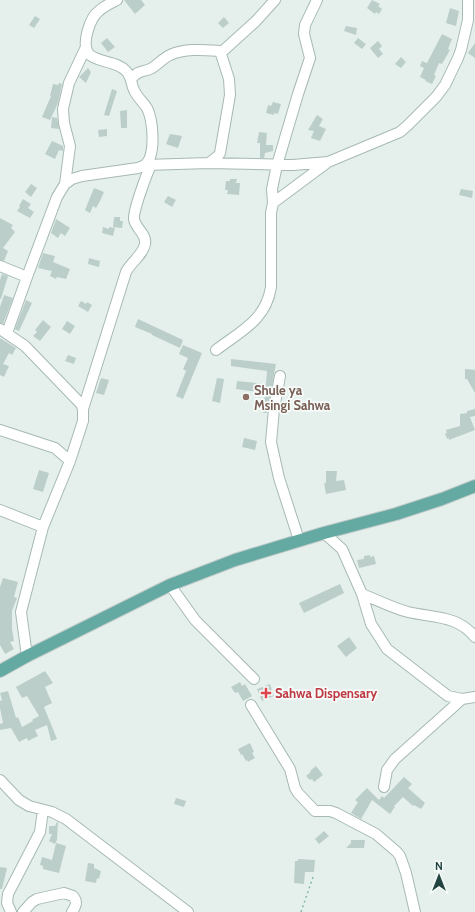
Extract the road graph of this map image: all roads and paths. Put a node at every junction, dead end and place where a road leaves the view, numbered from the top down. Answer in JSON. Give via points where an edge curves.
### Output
{"nodes":[{"id":1,"x":117,"y":0,"type":"edge"},
{"id":2,"x":275,"y":0,"type":"edge"},
{"id":3,"x":317,"y":0,"type":"edge"},
{"id":4,"x":468,"y":0,"type":"edge"},
{"id":5,"x":86,"y":47,"type":"junction"},
{"id":6,"x":220,"y":51,"type":"junction"},
{"id":7,"x":131,"y":79,"type":"junction"},
{"id":8,"x":328,"y":162,"type":"junction"},
{"id":9,"x":209,"y":163,"type":"junction"},
{"id":10,"x":148,"y":165,"type":"junction"},
{"id":11,"x":277,"y":165,"type":"junction"},
{"id":12,"x":65,"y":184,"type":"junction"},
{"id":13,"x":273,"y":203,"type":"junction"},
{"id":14,"x":0,"y":266,"type":"edge"},
{"id":15,"x":26,"y":277,"type":"junction"},
{"id":16,"x":4,"y":331,"type":"edge"},
{"id":17,"x":216,"y":350,"type":"dead end"},
{"id":18,"x":280,"y":376,"type":"dead end"},
{"id":19,"x":84,"y":409,"type":"junction"},
{"id":20,"x":0,"y":430,"type":"edge"},
{"id":21,"x":70,"y":461,"type":"junction"},
{"id":22,"x":475,"y":486,"type":"edge"},
{"id":23,"x":0,"y":510,"type":"edge"},
{"id":24,"x":43,"y":527,"type":"junction"},
{"id":25,"x":324,"y":533,"type":"junction"},
{"id":26,"x":299,"y":540,"type":"junction"},
{"id":27,"x":170,"y":585,"type":"junction"},
{"id":28,"x":362,"y":594,"type":"junction"},
{"id":29,"x":475,"y":637,"type":"edge"},
{"id":30,"x":27,"y":656,"type":"junction"},
{"id":31,"x":0,"y":671,"type":"edge"},
{"id":32,"x":254,"y":679,"type":"dead end"},
{"id":33,"x":475,"y":697,"type":"edge"},
{"id":34,"x":462,"y":699,"type":"junction"},
{"id":35,"x":251,"y":705,"type":"dead end"},
{"id":36,"x":0,"y":780,"type":"edge"},
{"id":37,"x":384,"y":787,"type":"dead end"},
{"id":38,"x":43,"y":810,"type":"junction"},
{"id":39,"x":313,"y":877,"type":"dead end"},
{"id":40,"x":11,"y":912,"type":"edge"},
{"id":41,"x":23,"y":912,"type":"edge"},
{"id":42,"x":72,"y":912,"type":"edge"},
{"id":43,"x":188,"y":912,"type":"edge"},
{"id":44,"x":301,"y":912,"type":"edge"},
{"id":45,"x":415,"y":912,"type":"edge"}],
"edges":[{"from":1,"to":5,"type":"street","via":[[94,16],[86,37]]},
{"from":2,"to":6,"type":"street","via":[[232,44]]},
{"from":3,"to":11,"type":"street","via":[[304,29],[310,55],[309,62]]},
{"from":4,"to":8,"type":"street","via":[[468,20],[458,58],[436,98],[400,132]]},
{"from":5,"to":7,"type":"street","via":[[91,55],[123,68]]},
{"from":5,"to":12,"type":"street","via":[[69,83],[63,109],[70,146]]},
{"from":6,"to":7,"type":"street","via":[[176,52]]},
{"from":6,"to":9,"type":"street","via":[[228,79],[230,100],[220,153]]},
{"from":7,"to":10,"type":"street","via":[[134,91],[149,114],[153,138]]},
{"from":8,"to":11,"type":"street"},
{"from":8,"to":13,"type":"street"},
{"from":9,"to":10,"type":"street"},
{"from":9,"to":11,"type":"street"},
{"from":10,"to":12,"type":"street","via":[[82,176]]},
{"from":10,"to":19,"type":"street","via":[[134,213],[136,224],[146,242],[126,272]]},
{"from":11,"to":13,"type":"street","via":[[272,189]]},
{"from":12,"to":15,"type":"street","via":[[57,197]]},
{"from":13,"to":17,"type":"street","via":[[269,299],[258,319]]},
{"from":14,"to":15,"type":"street"},
{"from":15,"to":16,"type":"street"},
{"from":16,"to":19,"type":"street","via":[[24,346]]},
{"from":18,"to":26,"type":"street","via":[[271,442],[279,478]]},
{"from":19,"to":21,"type":"street","via":[[84,421]]},
{"from":20,"to":21,"type":"street","via":[[55,448]]},
{"from":21,"to":24,"type":"street"},
{"from":22,"to":25,"type":"main road","via":[[396,514]]},
{"from":23,"to":24,"type":"street"},
{"from":24,"to":30,"type":"street","via":[[21,612]]},
{"from":25,"to":26,"type":"main road"},
{"from":25,"to":28,"type":"street","via":[[342,549]]},
{"from":26,"to":27,"type":"main road","via":[[235,560]]},
{"from":27,"to":30,"type":"main road"},
{"from":27,"to":32,"type":"street","via":[[195,620]]},
{"from":28,"to":29,"type":"street","via":[[407,611],[452,620],[468,628]]},
{"from":28,"to":34,"type":"street","via":[[371,624],[386,649],[448,696]]},
{"from":30,"to":31,"type":"main road"},
{"from":33,"to":34,"type":"street"},
{"from":34,"to":37,"type":"street","via":[[395,759],[387,770]]},
{"from":35,"to":45,"type":"street","via":[[288,765],[298,793],[315,811],[336,813],[376,834],[397,852],[406,873]]},
{"from":36,"to":38,"type":"street","via":[[19,800]]},
{"from":38,"to":40,"type":"street","via":[[40,832],[8,894],[7,903]]},
{"from":38,"to":43,"type":"street","via":[[66,819]]},
{"from":39,"to":44,"type":"path"},
{"from":41,"to":42,"type":"street","via":[[34,900],[66,893],[76,900]]}]}
